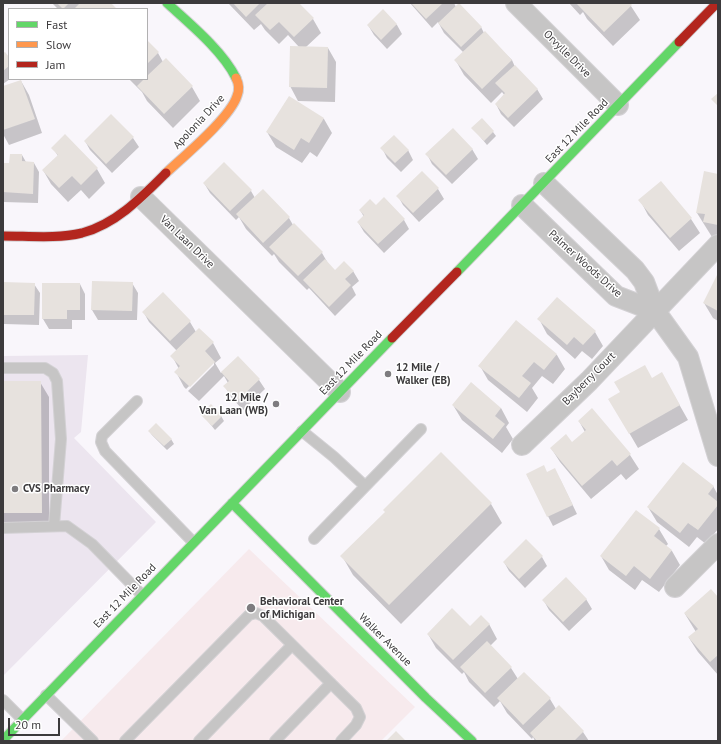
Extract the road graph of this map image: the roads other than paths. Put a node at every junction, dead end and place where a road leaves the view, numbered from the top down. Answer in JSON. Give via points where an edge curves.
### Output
{"nodes":[{"id":1,"x":168,"y":3,"type":"edge"},
{"id":2,"x":516,"y":3,"type":"edge"},
{"id":3,"x":717,"y":3,"type":"edge"},
{"id":4,"x":618,"y":105,"type":"junction"},
{"id":5,"x":544,"y":183,"type":"junction"},
{"id":6,"x":141,"y":197,"type":"junction"},
{"id":7,"x":522,"y":205,"type":"junction"},
{"id":8,"x":3,"y":236,"type":"edge"},
{"id":9,"x":718,"y":245,"type":"edge"},
{"id":10,"x":655,"y":311,"type":"junction"},
{"id":11,"x":3,"y":368,"type":"edge"},
{"id":12,"x":340,"y":392,"type":"junction"},
{"id":13,"x":137,"y":400,"type":"dead end"},
{"id":14,"x":421,"y":429,"type":"dead end"},
{"id":15,"x":302,"y":431,"type":"junction"},
{"id":16,"x":522,"y":446,"type":"dead end"},
{"id":17,"x":718,"y":456,"type":"edge"},
{"id":18,"x":365,"y":486,"type":"junction"},
{"id":19,"x":232,"y":503,"type":"junction"},
{"id":20,"x":54,"y":526,"type":"junction"},
{"id":21,"x":3,"y":528,"type":"edge"},
{"id":22,"x":314,"y":539,"type":"dead end"},
{"id":23,"x":193,"y":542,"type":"junction"},
{"id":24,"x":718,"y":544,"type":"edge"},
{"id":25,"x":676,"y":587,"type":"dead end"},
{"id":26,"x":142,"y":595,"type":"junction"},
{"id":27,"x":292,"y":645,"type":"junction"},
{"id":28,"x":331,"y":683,"type":"junction"},
{"id":29,"x":46,"y":695,"type":"junction"},
{"id":30,"x":3,"y":700,"type":"edge"},
{"id":31,"x":23,"y":720,"type":"junction"},
{"id":32,"x":3,"y":740,"type":"edge"},
{"id":33,"x":93,"y":741,"type":"edge"},
{"id":34,"x":125,"y":741,"type":"edge"},
{"id":35,"x":199,"y":741,"type":"edge"},
{"id":36,"x":275,"y":741,"type":"edge"},
{"id":37,"x":341,"y":741,"type":"edge"},
{"id":38,"x":472,"y":741,"type":"edge"}],
"edges":[{"from":1,"to":6,"type":"main road","name":"Apolonia Drive","via":[[223,58],[234,72],[239,85],[237,98],[209,132]]},
{"from":2,"to":4,"type":"street","name":"Orvylle Drive"},
{"from":3,"to":4,"type":"main road","name":"East 12 Mile Road"},
{"from":4,"to":5,"type":"main road","name":"East 12 Mile Road"},
{"from":5,"to":7,"type":"main road","name":"East 12 Mile Road"},
{"from":5,"to":10,"type":"street","via":[[635,270],[644,282]]},
{"from":6,"to":8,"type":"main road","via":[[113,219],[94,229],[69,236]]},
{"from":6,"to":12,"type":"street","name":"Van Laan Drive"},
{"from":7,"to":10,"type":"street","name":"Palmer Woods Drive","via":[[616,296]]},
{"from":7,"to":12,"type":"main road","name":"East 12 Mile Road"},
{"from":9,"to":10,"type":"street","name":"Bayberry Court"},
{"from":10,"to":16,"type":"street","name":"Bayberry Court"},
{"from":10,"to":17,"type":"street","via":[[688,357]]},
{"from":11,"to":20,"type":"lane","via":[[45,368],[53,373],[57,381],[61,439]]},
{"from":12,"to":15,"type":"main road","name":"East 12 Mile Road"},
{"from":13,"to":23,"type":"lane","via":[[102,436],[101,442],[105,451]]},
{"from":14,"to":18,"type":"lane"},
{"from":15,"to":18,"type":"lane"},
{"from":15,"to":19,"type":"main road","name":"East 12 Mile Road"},
{"from":18,"to":22,"type":"lane"},
{"from":19,"to":23,"type":"main road","name":"East 12 Mile Road"},
{"from":19,"to":38,"type":"main road","name":"Walker Avenue"},
{"from":20,"to":21,"type":"lane"},
{"from":20,"to":26,"type":"lane","via":[[67,526],[92,544]]},
{"from":23,"to":26,"type":"main road","name":"East 12 Mile Road"},
{"from":24,"to":25,"type":"street"},
{"from":26,"to":29,"type":"main road","name":"East 12 Mile Road"},
{"from":27,"to":28,"type":"lane"},
{"from":27,"to":34,"type":"lane","via":[[263,616],[256,612],[249,615]]},
{"from":27,"to":35,"type":"lane"},
{"from":28,"to":36,"type":"lane"},
{"from":28,"to":37,"type":"lane","via":[[356,708],[360,716],[356,725]]},
{"from":29,"to":31,"type":"main road","name":"East 12 Mile Road"},
{"from":29,"to":33,"type":"lane"},
{"from":30,"to":31,"type":"lane"},
{"from":31,"to":32,"type":"main road","name":"East 12 Mile Road"}]}
